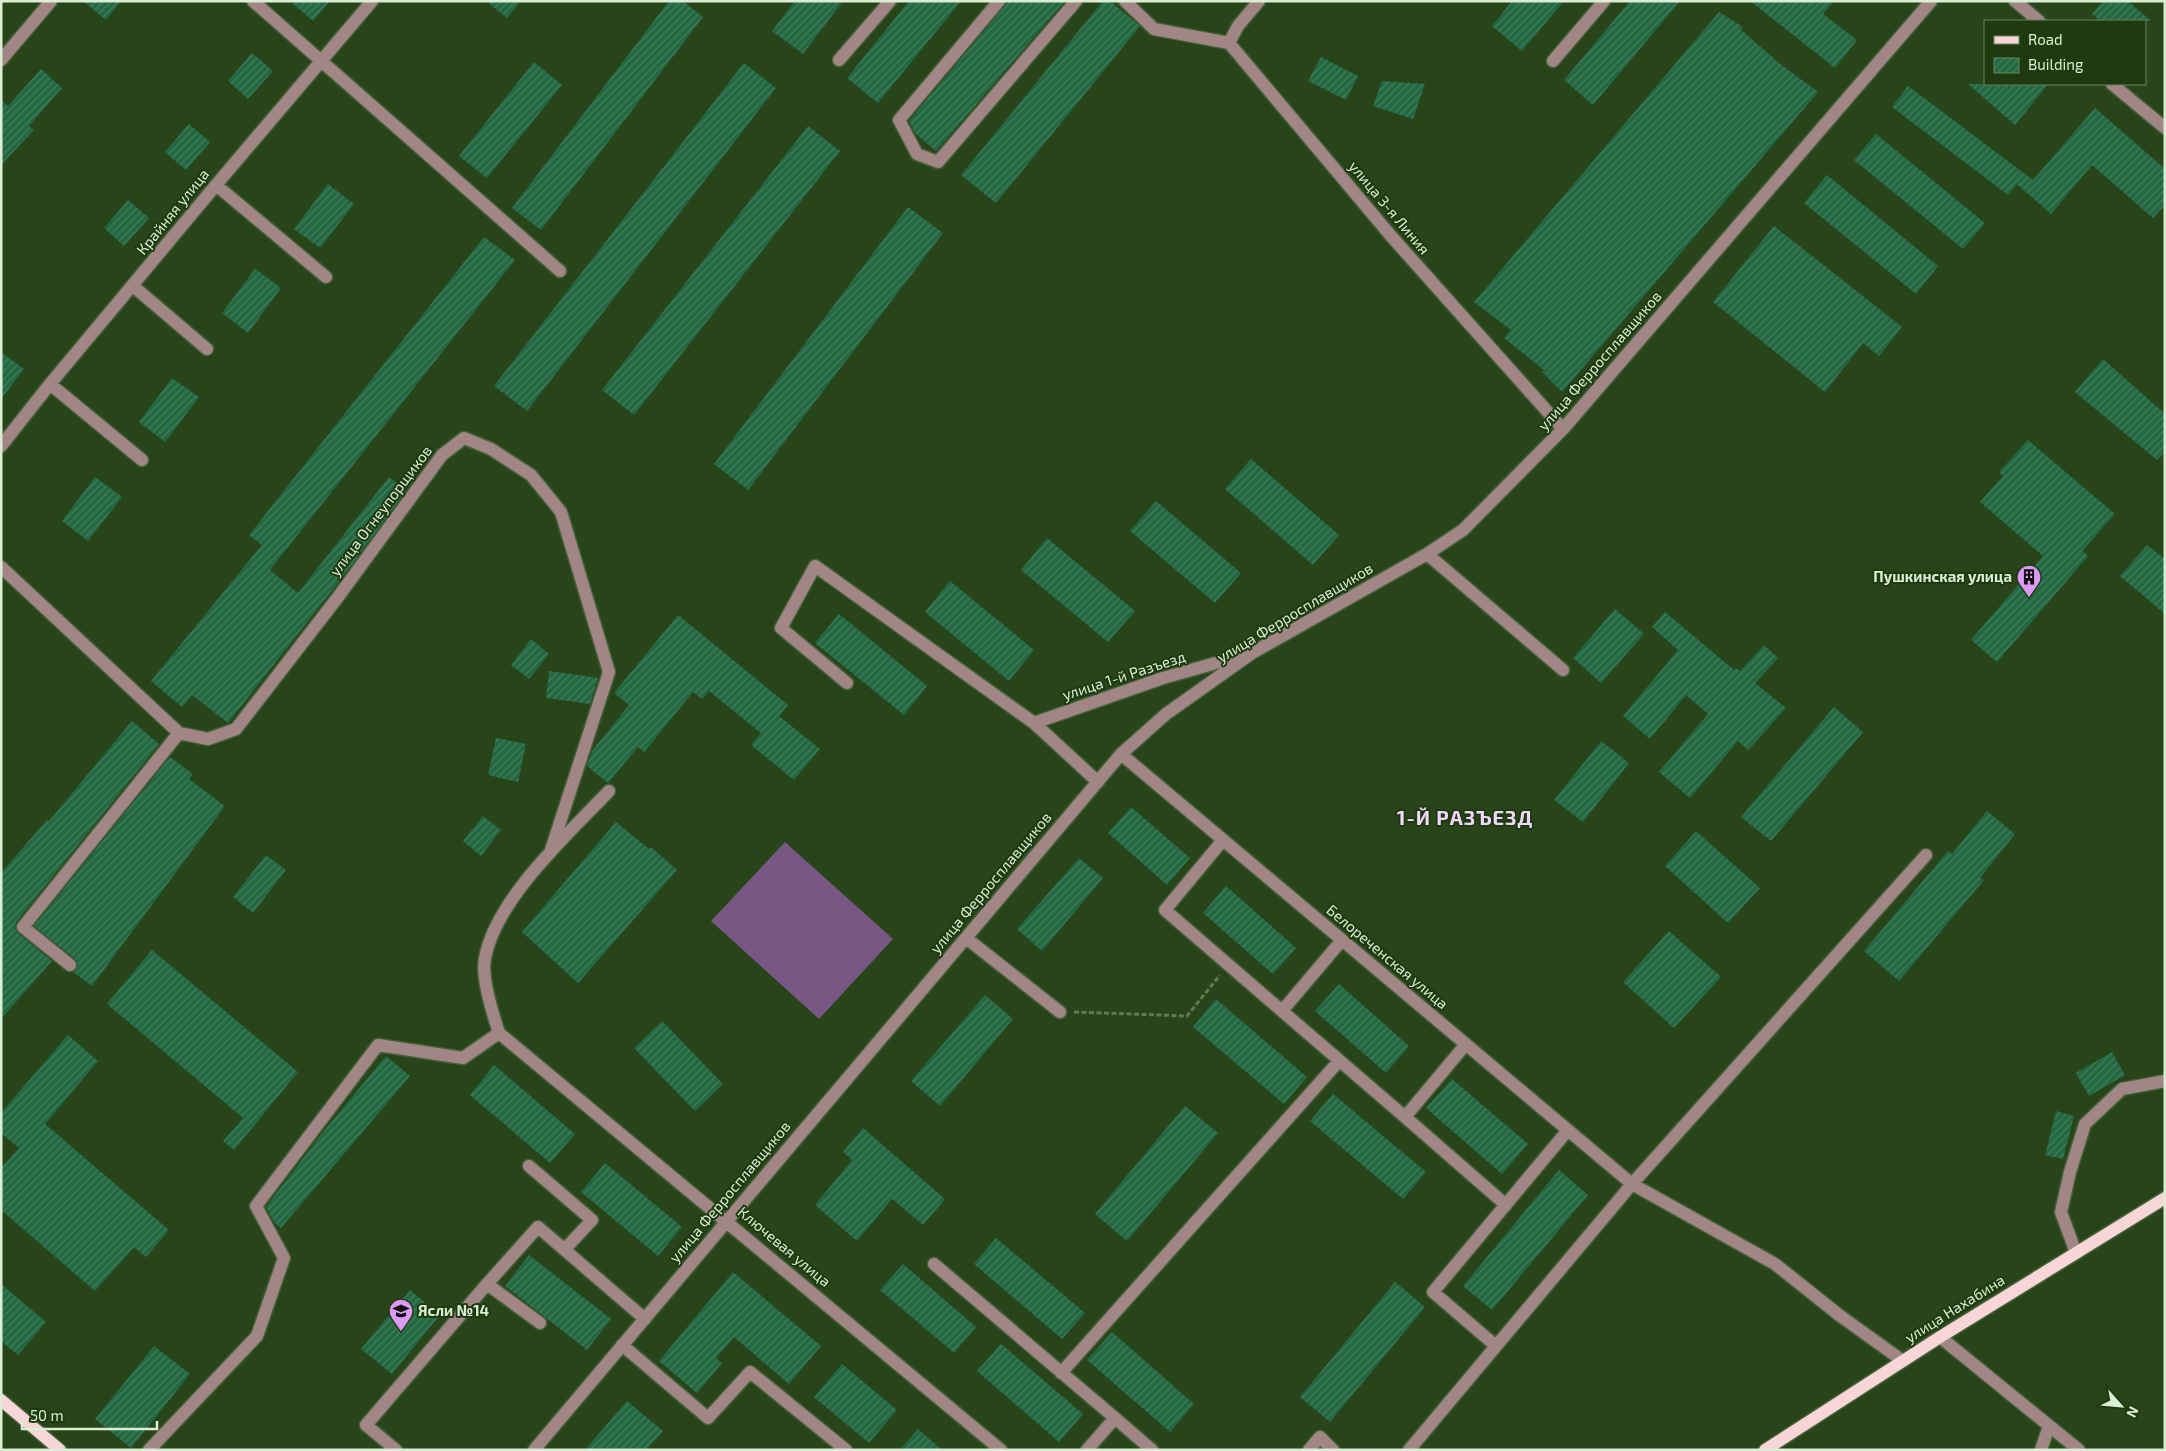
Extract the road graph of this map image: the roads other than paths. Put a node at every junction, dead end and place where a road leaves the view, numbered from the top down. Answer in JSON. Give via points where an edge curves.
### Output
{"nodes":[{"id":1,"x":51,"y":1,"type":"edge"},
{"id":2,"x":252,"y":1,"type":"edge"},
{"id":3,"x":372,"y":1,"type":"edge"},
{"id":4,"x":890,"y":1,"type":"edge"},
{"id":5,"x":999,"y":1,"type":"edge"},
{"id":6,"x":1076,"y":1,"type":"edge"},
{"id":7,"x":1125,"y":1,"type":"edge"},
{"id":8,"x":1259,"y":1,"type":"edge"},
{"id":9,"x":1604,"y":1,"type":"edge"},
{"id":10,"x":1931,"y":1,"type":"edge"},
{"id":11,"x":2015,"y":1,"type":"edge"},
{"id":12,"x":2038,"y":20,"type":"edge"},
{"id":13,"x":1229,"y":43,"type":"junction"},
{"id":14,"x":1,"y":60,"type":"edge"},
{"id":15,"x":322,"y":60,"type":"junction"},
{"id":16,"x":840,"y":60,"type":"dead end"},
{"id":17,"x":1553,"y":61,"type":"dead end"},
{"id":18,"x":2113,"y":85,"type":"edge"},
{"id":19,"x":2165,"y":128,"type":"edge"},
{"id":20,"x":216,"y":185,"type":"junction"},
{"id":21,"x":560,"y":271,"type":"dead end"},
{"id":22,"x":326,"y":277,"type":"dead end"},
{"id":23,"x":132,"y":286,"type":"junction"},
{"id":24,"x":206,"y":349,"type":"dead end"},
{"id":25,"x":50,"y":384,"type":"junction"},
{"id":26,"x":1563,"y":429,"type":"junction"},
{"id":27,"x":1,"y":446,"type":"edge"},
{"id":28,"x":142,"y":460,"type":"dead end"},
{"id":29,"x":1427,"y":554,"type":"junction"},
{"id":30,"x":1,"y":567,"type":"edge"},
{"id":31,"x":1252,"y":653,"type":"junction"},
{"id":32,"x":1563,"y":670,"type":"dead end"},
{"id":33,"x":847,"y":683,"type":"dead end"},
{"id":34,"x":1034,"y":722,"type":"junction"},
{"id":35,"x":179,"y":733,"type":"junction"},
{"id":36,"x":1121,"y":754,"type":"junction"},
{"id":37,"x":1098,"y":782,"type":"junction"},
{"id":38,"x":609,"y":791,"type":"dead end"},
{"id":39,"x":1223,"y":840,"type":"junction"},
{"id":40,"x":550,"y":853,"type":"junction"},
{"id":41,"x":1926,"y":855,"type":"dead end"},
{"id":42,"x":966,"y":938,"type":"junction"},
{"id":43,"x":1342,"y":940,"type":"junction"},
{"id":44,"x":70,"y":965,"type":"dead end"},
{"id":45,"x":1282,"y":1011,"type":"junction"},
{"id":46,"x":1060,"y":1012,"type":"road end"},
{"id":47,"x":499,"y":1033,"type":"junction"},
{"id":48,"x":1466,"y":1044,"type":"junction"},
{"id":49,"x":1339,"y":1061,"type":"junction"},
{"id":50,"x":2165,"y":1081,"type":"edge"},
{"id":51,"x":1405,"y":1117,"type":"junction"},
{"id":52,"x":1568,"y":1130,"type":"junction"},
{"id":53,"x":529,"y":1166,"type":"dead end"},
{"id":54,"x":1632,"y":1184,"type":"junction"},
{"id":55,"x":2165,"y":1198,"type":"edge"},
{"id":56,"x":1506,"y":1205,"type":"junction"},
{"id":57,"x":728,"y":1221,"type":"junction"},
{"id":58,"x":565,"y":1249,"type":"junction"},
{"id":59,"x":2076,"y":1253,"type":"junction"},
{"id":60,"x":934,"y":1264,"type":"dead end"},
{"id":61,"x":487,"y":1284,"type":"junction"},
{"id":62,"x":644,"y":1319,"type":"junction"},
{"id":63,"x":540,"y":1323,"type":"dead end"},
{"id":64,"x":1940,"y":1337,"type":"junction"},
{"id":65,"x":622,"y":1345,"type":"junction"},
{"id":66,"x":1496,"y":1346,"type":"junction"},
{"id":67,"x":1903,"y":1361,"type":"junction"},
{"id":68,"x":1061,"y":1373,"type":"junction"},
{"id":69,"x":1,"y":1400,"type":"edge"},
{"id":70,"x":1114,"y":1418,"type":"junction"},
{"id":71,"x":2049,"y":1426,"type":"junction"},
{"id":72,"x":60,"y":1450,"type":"edge"},
{"id":73,"x":149,"y":1450,"type":"edge"},
{"id":74,"x":396,"y":1450,"type":"edge"},
{"id":75,"x":534,"y":1450,"type":"edge"},
{"id":76,"x":846,"y":1450,"type":"edge"},
{"id":77,"x":1001,"y":1450,"type":"edge"},
{"id":78,"x":1087,"y":1450,"type":"edge"},
{"id":79,"x":1152,"y":1450,"type":"edge"},
{"id":80,"x":1309,"y":1450,"type":"edge"},
{"id":81,"x":1333,"y":1450,"type":"edge"},
{"id":82,"x":1409,"y":1450,"type":"edge"},
{"id":83,"x":1765,"y":1450,"type":"edge"},
{"id":84,"x":2041,"y":1450,"type":"edge"},
{"id":85,"x":2079,"y":1450,"type":"edge"}],
"edges":[{"from":1,"to":14,"type":"street"},
{"from":2,"to":15,"type":"street"},
{"from":3,"to":15,"type":"street","name":"Крайняя улица"},
{"from":4,"to":16,"type":"street"},
{"from":5,"to":6,"type":"street","via":[[899,120],[917,154],[938,162]]},
{"from":7,"to":13,"type":"street","via":[[1154,29]]},
{"from":8,"to":13,"type":"street","via":[[1238,26]]},
{"from":9,"to":17,"type":"street"},
{"from":10,"to":26,"type":"street","name":"улица Ферросплавщиков"},
{"from":11,"to":12,"type":"street"},
{"from":13,"to":26,"type":"street","name":"улица 3-я Линия","via":[[1390,236]]},
{"from":15,"to":20,"type":"street","name":"Крайняя улица"},
{"from":15,"to":21,"type":"street"},
{"from":18,"to":19,"type":"street"},
{"from":20,"to":22,"type":"street"},
{"from":20,"to":23,"type":"street","name":"Крайняя улица"},
{"from":23,"to":24,"type":"street"},
{"from":23,"to":25,"type":"street","name":"Крайняя улица"},
{"from":25,"to":27,"type":"street","name":"Крайняя улица"},
{"from":25,"to":28,"type":"street"},
{"from":26,"to":29,"type":"street","name":"улица Ферросплавщиков","via":[[1463,530]]},
{"from":29,"to":31,"type":"street","name":"улица Ферросплавщиков"},
{"from":29,"to":32,"type":"street"},
{"from":30,"to":35,"type":"street"},
{"from":31,"to":34,"type":"street","name":"улица 1-й Разъезд","via":[[1164,678]]},
{"from":31,"to":36,"type":"street","name":"улица Ферросплавщиков","via":[[1166,714]]},
{"from":33,"to":34,"type":"street","via":[[781,628],[815,566]]},
{"from":34,"to":37,"type":"street"},
{"from":35,"to":40,"type":"street","name":"улица Огнеупорщиков","via":[[208,739],[236,729],[442,455],[464,438],[491,449],[531,475],[561,512],[609,672]]},
{"from":35,"to":44,"type":"street","via":[[23,927]]},
{"from":36,"to":37,"type":"street","name":"улица Ферросплавщиков"},
{"from":36,"to":39,"type":"street","name":"Белореченская улица"},
{"from":37,"to":42,"type":"street","name":"улица Ферросплавщиков"},
{"from":38,"to":40,"type":"street"},
{"from":39,"to":43,"type":"street","name":"Белореченская улица"},
{"from":39,"to":45,"type":"street","via":[[1165,910]]},
{"from":40,"to":47,"type":"street","via":[[497,922],[484,960],[488,1002]]},
{"from":41,"to":54,"type":"street"},
{"from":42,"to":46,"type":"street"},
{"from":42,"to":57,"type":"street","name":"улица Ферросплавщиков"},
{"from":43,"to":45,"type":"street"},
{"from":43,"to":48,"type":"street","name":"Белореченская улица"},
{"from":45,"to":49,"type":"street"},
{"from":47,"to":57,"type":"street","name":"Ключевая улица"},
{"from":47,"to":73,"type":"street","via":[[463,1058],[378,1045],[256,1206],[284,1258],[257,1336]]},
{"from":48,"to":51,"type":"street"},
{"from":48,"to":52,"type":"street","name":"Белореченская улица"},
{"from":49,"to":51,"type":"street"},
{"from":49,"to":68,"type":"street"},
{"from":50,"to":59,"type":"street","via":[[2122,1089],[2085,1124],[2061,1212]]},
{"from":51,"to":56,"type":"street"},
{"from":52,"to":54,"type":"street","name":"Белореченская улица"},
{"from":52,"to":56,"type":"street"},
{"from":53,"to":58,"type":"street","via":[[592,1220]]},
{"from":54,"to":66,"type":"street"},
{"from":54,"to":67,"type":"street","name":"Белореченская улица","via":[[1775,1264]]},
{"from":55,"to":59,"type":"main road","name":"улица Нахабина"},
{"from":56,"to":66,"type":"street","via":[[1433,1292]]},
{"from":57,"to":62,"type":"street","name":"улица Ферросплавщиков"},
{"from":57,"to":77,"type":"street","name":"Ключевая улица"},
{"from":58,"to":61,"type":"street","via":[[538,1227]]},
{"from":58,"to":62,"type":"street"},
{"from":59,"to":64,"type":"main road","name":"улица Нахабина"},
{"from":60,"to":68,"type":"street"},
{"from":61,"to":63,"type":"street"},
{"from":61,"to":74,"type":"street","via":[[366,1425]]},
{"from":62,"to":65,"type":"street","name":"улица Ферросплавщиков"},
{"from":64,"to":67,"type":"main road","name":"улица Нахабина"},
{"from":64,"to":71,"type":"street"},
{"from":65,"to":75,"type":"street","name":"улица Ферросплавщиков"},
{"from":65,"to":76,"type":"street","via":[[708,1418],[750,1372]]},
{"from":66,"to":82,"type":"street"},
{"from":67,"to":83,"type":"main road","name":"улица Нахабина"},
{"from":68,"to":70,"type":"street"},
{"from":69,"to":72,"type":"main road"},
{"from":70,"to":78,"type":"street"},
{"from":70,"to":79,"type":"street"},
{"from":71,"to":84,"type":"street"},
{"from":71,"to":85,"type":"street"},
{"from":80,"to":81,"type":"street","via":[[1320,1438]]}]}
